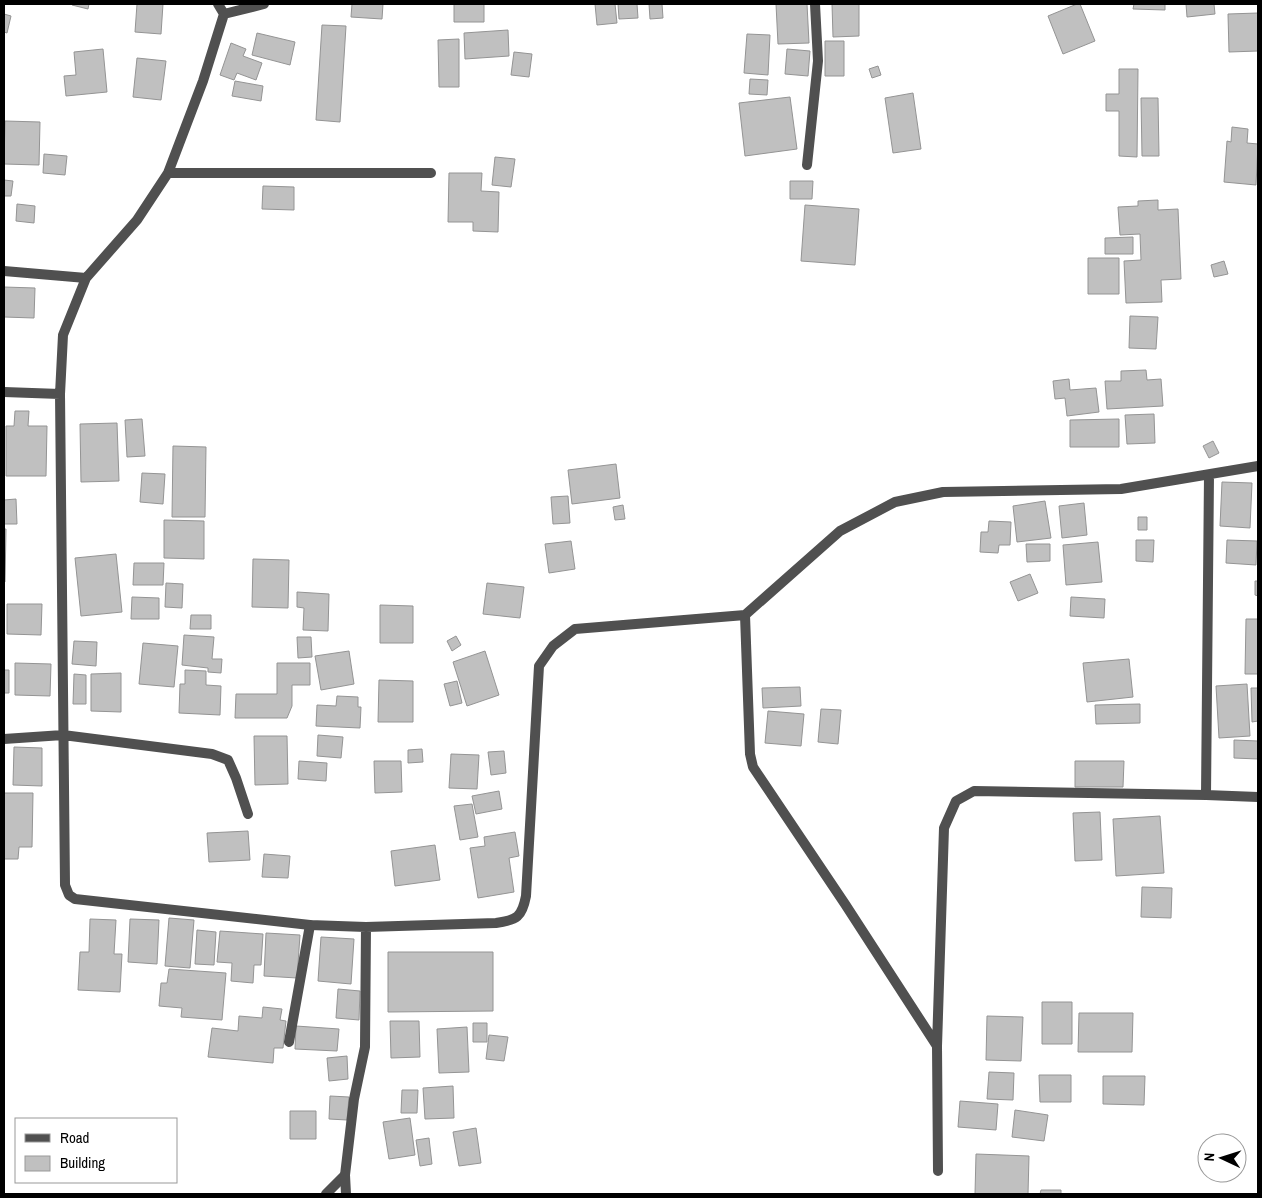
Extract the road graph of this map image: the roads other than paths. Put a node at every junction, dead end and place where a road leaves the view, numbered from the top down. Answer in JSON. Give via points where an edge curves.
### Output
{"nodes":[{"id":1,"x":218,"y":4,"type":"edge"},
{"id":2,"x":264,"y":4,"type":"edge"},
{"id":3,"x":815,"y":4,"type":"edge"},
{"id":4,"x":224,"y":14,"type":"junction"},
{"id":5,"x":807,"y":165,"type":"dead end"},
{"id":6,"x":168,"y":172,"type":"junction"},
{"id":7,"x":431,"y":173,"type":"dead end"},
{"id":8,"x":4,"y":271,"type":"edge"},
{"id":9,"x":86,"y":278,"type":"junction"},
{"id":10,"x":4,"y":392,"type":"edge"},
{"id":11,"x":60,"y":394,"type":"junction"},
{"id":12,"x":1258,"y":466,"type":"edge"},
{"id":13,"x":1209,"y":475,"type":"junction"},
{"id":14,"x":745,"y":615,"type":"junction"},
{"id":15,"x":63,"y":735,"type":"junction"},
{"id":16,"x":4,"y":739,"type":"edge"},
{"id":17,"x":1206,"y":795,"type":"junction"},
{"id":18,"x":1258,"y":797,"type":"edge"},
{"id":19,"x":248,"y":814,"type":"dead end"},
{"id":20,"x":310,"y":925,"type":"junction"},
{"id":21,"x":366,"y":927,"type":"junction"},
{"id":22,"x":289,"y":1042,"type":"dead end"},
{"id":23,"x":937,"y":1046,"type":"junction"},
{"id":24,"x":938,"y":1171,"type":"dead end"},
{"id":25,"x":345,"y":1175,"type":"junction"},
{"id":26,"x":326,"y":1194,"type":"edge"},
{"id":27,"x":346,"y":1194,"type":"edge"}],
"edges":[{"from":1,"to":4,"type":"street"},
{"from":2,"to":4,"type":"street"},
{"from":3,"to":5,"type":"street","via":[[818,61]]},
{"from":4,"to":6,"type":"street","via":[[203,81]]},
{"from":6,"to":7,"type":"street"},
{"from":6,"to":9,"type":"street","via":[[137,220]]},
{"from":8,"to":9,"type":"street"},
{"from":9,"to":11,"type":"street","via":[[63,335]]},
{"from":10,"to":11,"type":"street"},
{"from":11,"to":15,"type":"street"},
{"from":12,"to":13,"type":"street"},
{"from":13,"to":14,"type":"street","via":[[1121,489],[943,492],[895,502],[840,531]]},
{"from":13,"to":17,"type":"street"},
{"from":14,"to":21,"type":"street","via":[[575,628],[553,646],[539,666],[523,911],[512,921],[496,923]]},
{"from":14,"to":23,"type":"street","via":[[753,767]]},
{"from":15,"to":16,"type":"street"},
{"from":15,"to":19,"type":"street","via":[[212,754],[228,760]]},
{"from":15,"to":20,"type":"street","via":[[65,886],[69,895],[87,901]]},
{"from":17,"to":18,"type":"street"},
{"from":17,"to":23,"type":"street","via":[[974,791],[956,801],[944,828]]},
{"from":20,"to":21,"type":"street"},
{"from":20,"to":22,"type":"street"},
{"from":21,"to":25,"type":"street","via":[[365,1047],[354,1099]]},
{"from":23,"to":24,"type":"street"},
{"from":25,"to":26,"type":"street"},
{"from":25,"to":27,"type":"street"}]}
